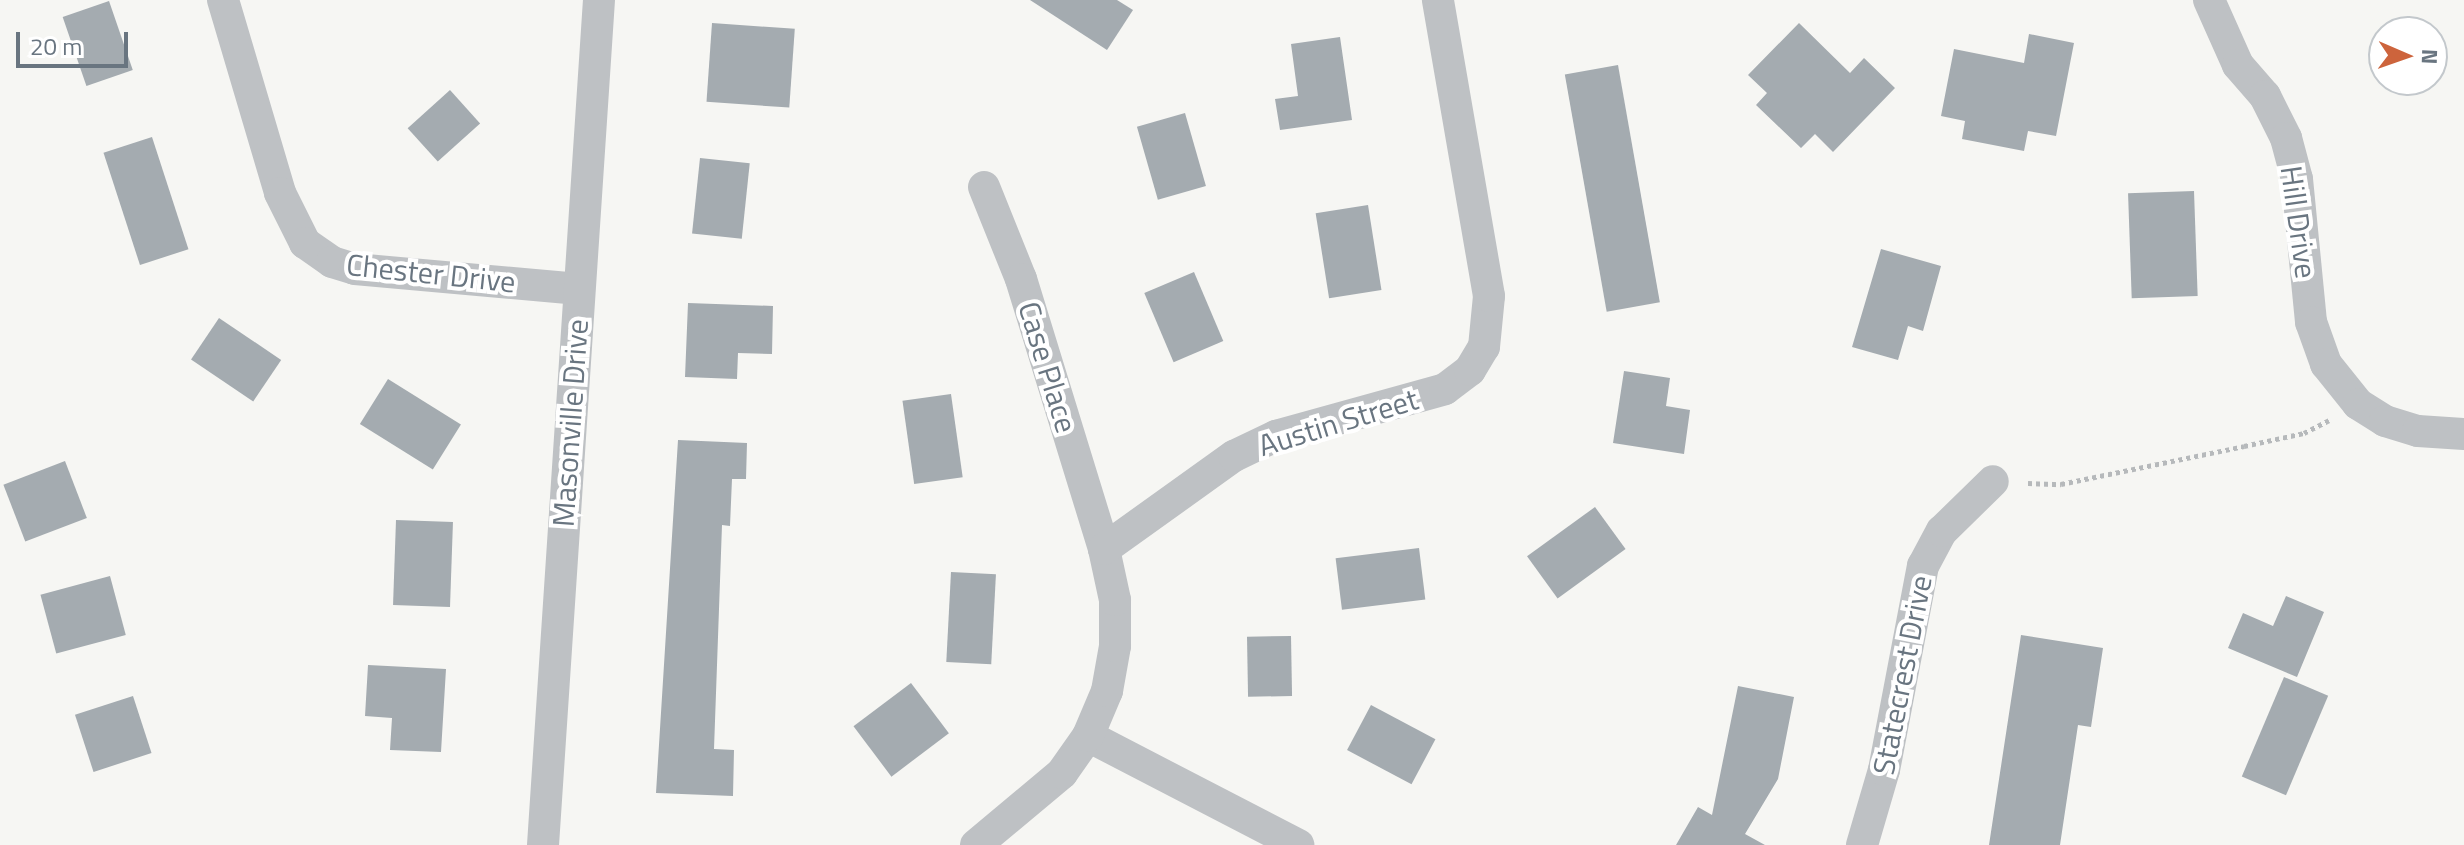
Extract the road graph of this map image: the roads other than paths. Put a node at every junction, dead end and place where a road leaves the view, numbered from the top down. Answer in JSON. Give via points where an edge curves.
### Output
{"nodes":[{"id":1,"x":223,"y":0,"type":"edge"},
{"id":2,"x":599,"y":0,"type":"edge"},
{"id":3,"x":1438,"y":0,"type":"edge"},
{"id":4,"x":2209,"y":0,"type":"edge"},
{"id":5,"x":984,"y":187,"type":"dead end"},
{"id":6,"x":579,"y":289,"type":"junction"},
{"id":7,"x":2464,"y":434,"type":"edge"},
{"id":8,"x":1993,"y":481,"type":"road end"},
{"id":9,"x":1104,"y":549,"type":"junction"},
{"id":10,"x":1088,"y":736,"type":"junction"},
{"id":11,"x":543,"y":845,"type":"edge"},
{"id":12,"x":976,"y":845,"type":"edge"},
{"id":13,"x":1298,"y":845,"type":"edge"},
{"id":14,"x":1862,"y":845,"type":"edge"}],
"edges":[{"from":1,"to":6,"type":"street","name":"Chester Drive","via":[[280,193],[305,243],[332,262],[355,269]]},
{"from":2,"to":6,"type":"street","name":"Masonville Drive"},
{"from":3,"to":9,"type":"street","name":"Austin Street","via":[[1489,296],[1484,347],[1470,370],[1445,389],[1276,436],[1234,456]]},
{"from":4,"to":7,"type":"street","name":"Hill Drive","via":[[2238,65],[2265,96],[2286,138],[2297,179],[2311,322],[2326,364],[2358,404],[2385,421],[2418,431]]},
{"from":5,"to":9,"type":"street","name":"Case Place","via":[[1021,279]]},
{"from":6,"to":11,"type":"street","name":"Masonville Drive"},
{"from":8,"to":14,"type":"street","name":"Statecrest Drive","via":[[1942,531],[1923,566],[1884,770]]},
{"from":9,"to":10,"type":"street","via":[[1115,600],[1115,646],[1107,691]]},
{"from":10,"to":12,"type":"street","via":[[1062,773]]},
{"from":10,"to":13,"type":"street"}]}
